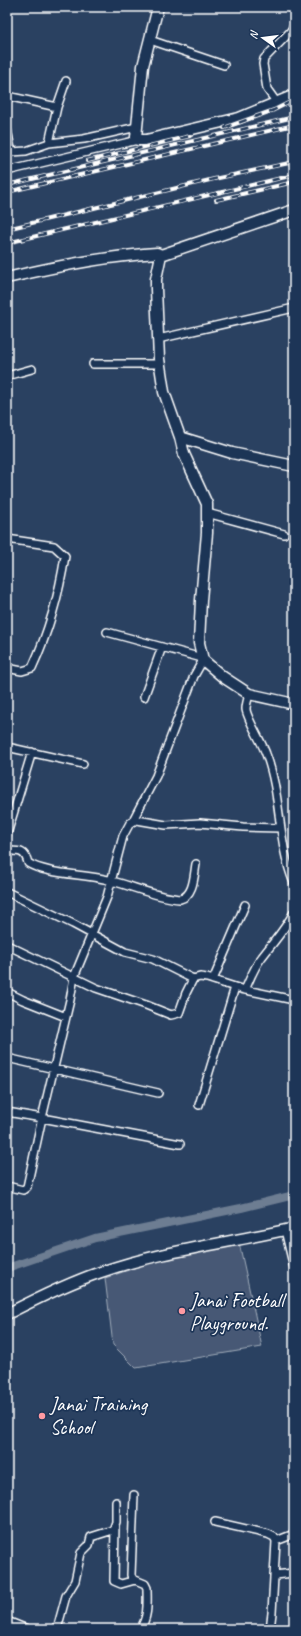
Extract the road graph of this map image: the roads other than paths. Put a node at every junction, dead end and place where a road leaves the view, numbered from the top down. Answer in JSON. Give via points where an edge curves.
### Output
{"nodes":[{"id":1,"x":158,"y":7,"type":"edge"},
{"id":2,"x":294,"y":26,"type":"edge"},
{"id":3,"x":150,"y":40,"type":"junction"},
{"id":4,"x":224,"y":65,"type":"dead end"},
{"id":5,"x":66,"y":81,"type":"dead end"},
{"id":6,"x":7,"y":96,"type":"edge"},
{"id":7,"x":294,"y":98,"type":"edge"},
{"id":8,"x":276,"y":103,"type":"junction"},
{"id":9,"x":57,"y":107,"type":"junction"},
{"id":10,"x":137,"y":127,"type":"junction"},
{"id":11,"x":7,"y":130,"type":"edge"},
{"id":12,"x":138,"y":140,"type":"junction"},
{"id":13,"x":48,"y":143,"type":"junction"},
{"id":14,"x":7,"y":171,"type":"edge"},
{"id":15,"x":294,"y":210,"type":"edge"},
{"id":16,"x":161,"y":255,"type":"junction"},
{"id":17,"x":7,"y":278,"type":"edge"},
{"id":18,"x":294,"y":308,"type":"edge"},
{"id":19,"x":158,"y":338,"type":"junction"},
{"id":20,"x":93,"y":364,"type":"dead end"},
{"id":21,"x":160,"y":364,"type":"junction"},
{"id":22,"x":32,"y":370,"type":"dead end"},
{"id":23,"x":7,"y":376,"type":"edge"},
{"id":24,"x":180,"y":437,"type":"junction"},
{"id":25,"x":294,"y":466,"type":"edge"},
{"id":26,"x":207,"y":513,"type":"junction"},
{"id":27,"x":284,"y":534,"type":"dead end"},
{"id":28,"x":7,"y":539,"type":"edge"},
{"id":29,"x":107,"y":632,"type":"dead end"},
{"id":30,"x":162,"y":647,"type":"junction"},
{"id":31,"x":203,"y":659,"type":"junction"},
{"id":32,"x":7,"y":668,"type":"edge"},
{"id":33,"x":249,"y":694,"type":"junction"},
{"id":34,"x":144,"y":697,"type":"dead end"},
{"id":35,"x":294,"y":704,"type":"edge"},
{"id":36,"x":7,"y":747,"type":"edge"},
{"id":37,"x":32,"y":752,"type":"junction"},
{"id":38,"x":83,"y":764,"type":"dead end"},
{"id":39,"x":132,"y":822,"type":"junction"},
{"id":40,"x":280,"y":828,"type":"junction"},
{"id":41,"x":7,"y":834,"type":"edge"},
{"id":42,"x":7,"y":851,"type":"edge"},
{"id":43,"x":196,"y":864,"type":"dead end"},
{"id":44,"x":111,"y":880,"type":"junction"},
{"id":45,"x":294,"y":883,"type":"edge"},
{"id":46,"x":7,"y":892,"type":"edge"},
{"id":47,"x":245,"y":905,"type":"dead end"},
{"id":48,"x":294,"y":912,"type":"edge"},
{"id":49,"x":92,"y":934,"type":"junction"},
{"id":50,"x":7,"y":945,"type":"edge"},
{"id":51,"x":74,"y":977,"type":"junction"},
{"id":52,"x":192,"y":979,"type":"junction"},
{"id":53,"x":213,"y":980,"type":"junction"},
{"id":54,"x":235,"y":987,"type":"junction"},
{"id":55,"x":245,"y":990,"type":"junction"},
{"id":56,"x":7,"y":992,"type":"edge"},
{"id":57,"x":294,"y":1000,"type":"edge"},
{"id":58,"x":66,"y":1017,"type":"junction"},
{"id":59,"x":7,"y":1058,"type":"edge"},
{"id":60,"x":54,"y":1069,"type":"junction"},
{"id":61,"x":158,"y":1093,"type":"dead end"},
{"id":62,"x":199,"y":1105,"type":"dead end"},
{"id":63,"x":7,"y":1112,"type":"edge"},
{"id":64,"x":42,"y":1118,"type":"junction"},
{"id":65,"x":180,"y":1144,"type":"dead end"},
{"id":66,"x":7,"y":1186,"type":"edge"},
{"id":67,"x":290,"y":1229,"type":"edge"},
{"id":68,"x":294,"y":1268,"type":"edge"},
{"id":69,"x":7,"y":1314,"type":"edge"},
{"id":70,"x":134,"y":1495,"type":"dead end"},
{"id":71,"x":116,"y":1502,"type":"dead end"},
{"id":72,"x":215,"y":1522,"type":"dead end"},
{"id":73,"x":115,"y":1526,"type":"junction"},
{"id":74,"x":294,"y":1534,"type":"edge"},
{"id":75,"x":276,"y":1541,"type":"junction"},
{"id":76,"x":294,"y":1573,"type":"edge"},
{"id":77,"x":274,"y":1576,"type":"junction"},
{"id":78,"x":135,"y":1580,"type":"junction"},
{"id":79,"x":7,"y":1621,"type":"edge"},
{"id":80,"x":27,"y":1629,"type":"edge"},
{"id":81,"x":57,"y":1629,"type":"edge"},
{"id":82,"x":140,"y":1629,"type":"edge"},
{"id":83,"x":270,"y":1629,"type":"edge"}],
"edges":[{"from":1,"to":3,"type":"street"},
{"from":2,"to":8,"type":"street","via":[[264,59],[268,89]]},
{"from":3,"to":4,"type":"street"},
{"from":3,"to":10,"type":"street","via":[[143,66]]},
{"from":5,"to":9,"type":"street"},
{"from":6,"to":9,"type":"street"},
{"from":7,"to":8,"type":"street","via":[[290,97]]},
{"from":8,"to":12,"type":"street","via":[[239,118]]},
{"from":9,"to":13,"type":"street"},
{"from":10,"to":12,"type":"street"},
{"from":10,"to":13,"type":"street"},
{"from":11,"to":13,"type":"street","via":[[12,152],[26,151]]},
{"from":12,"to":14,"type":"street"},
{"from":15,"to":16,"type":"street"},
{"from":16,"to":17,"type":"street","via":[[122,255]]},
{"from":16,"to":19,"type":"street","via":[[156,278]]},
{"from":18,"to":19,"type":"street"},
{"from":19,"to":21,"type":"street"},
{"from":20,"to":21,"type":"street"},
{"from":21,"to":24,"type":"street","via":[[164,392]]},
{"from":22,"to":23,"type":"street"},
{"from":24,"to":25,"type":"street","via":[[232,453]]},
{"from":24,"to":26,"type":"street","via":[[184,454],[207,504]]},
{"from":26,"to":27,"type":"street"},
{"from":26,"to":31,"type":"street","via":[[208,533],[199,643]]},
{"from":28,"to":32,"type":"street","via":[[54,546],[65,556],[60,589],[42,647],[32,668]]},
{"from":29,"to":30,"type":"street"},
{"from":30,"to":31,"type":"street"},
{"from":30,"to":34,"type":"street"},
{"from":31,"to":33,"type":"street","via":[[222,677]]},
{"from":31,"to":39,"type":"street","via":[[194,676],[156,776]]},
{"from":33,"to":35,"type":"street"},
{"from":33,"to":40,"type":"street","via":[[246,711],[271,769],[278,799]]},
{"from":36,"to":37,"type":"street"},
{"from":37,"to":38,"type":"street"},
{"from":37,"to":41,"type":"street"},
{"from":39,"to":40,"type":"street","via":[[136,820],[166,825],[200,823]]},
{"from":39,"to":44,"type":"street","via":[[123,836]]},
{"from":40,"to":45,"type":"street"},
{"from":42,"to":44,"type":"street","via":[[22,852],[28,863],[44,869]]},
{"from":43,"to":44,"type":"street","via":[[190,892],[180,899],[148,893]]},
{"from":44,"to":49,"type":"street"},
{"from":46,"to":49,"type":"street"},
{"from":47,"to":53,"type":"street"},
{"from":48,"to":55,"type":"street","via":[[275,943],[261,957]]},
{"from":49,"to":51,"type":"street"},
{"from":49,"to":52,"type":"street","via":[[125,952],[153,959]]},
{"from":50,"to":51,"type":"street"},
{"from":51,"to":52,"type":"street","via":[[96,988],[146,1004],[170,1015],[179,1013]]},
{"from":51,"to":58,"type":"street"},
{"from":52,"to":53,"type":"street","via":[[200,977]]},
{"from":53,"to":54,"type":"street"},
{"from":54,"to":55,"type":"street"},
{"from":54,"to":62,"type":"street"},
{"from":55,"to":57,"type":"street"},
{"from":56,"to":58,"type":"street"},
{"from":58,"to":60,"type":"street"},
{"from":59,"to":60,"type":"street"},
{"from":60,"to":61,"type":"street"},
{"from":60,"to":64,"type":"street"},
{"from":63,"to":64,"type":"street"},
{"from":64,"to":65,"type":"street"},
{"from":64,"to":66,"type":"street","via":[[27,1187],[23,1190]]},
{"from":67,"to":68,"type":"street"},
{"from":67,"to":69,"type":"street","via":[[193,1248],[120,1266],[66,1284]]},
{"from":70,"to":78,"type":"street","via":[[131,1575]]},
{"from":71,"to":73,"type":"street"},
{"from":72,"to":75,"type":"street","via":[[268,1534]]},
{"from":73,"to":78,"type":"street","via":[[114,1581],[121,1584]]},
{"from":73,"to":81,"type":"street","via":[[110,1532],[91,1537],[89,1545],[82,1552],[75,1581],[66,1596]]},
{"from":74,"to":75,"type":"street"},
{"from":75,"to":77,"type":"street"},
{"from":76,"to":77,"type":"street"},
{"from":77,"to":83,"type":"street"},
{"from":78,"to":82,"type":"street","via":[[145,1584],[147,1588],[145,1621]]},
{"from":79,"to":80,"type":"street"}]}
